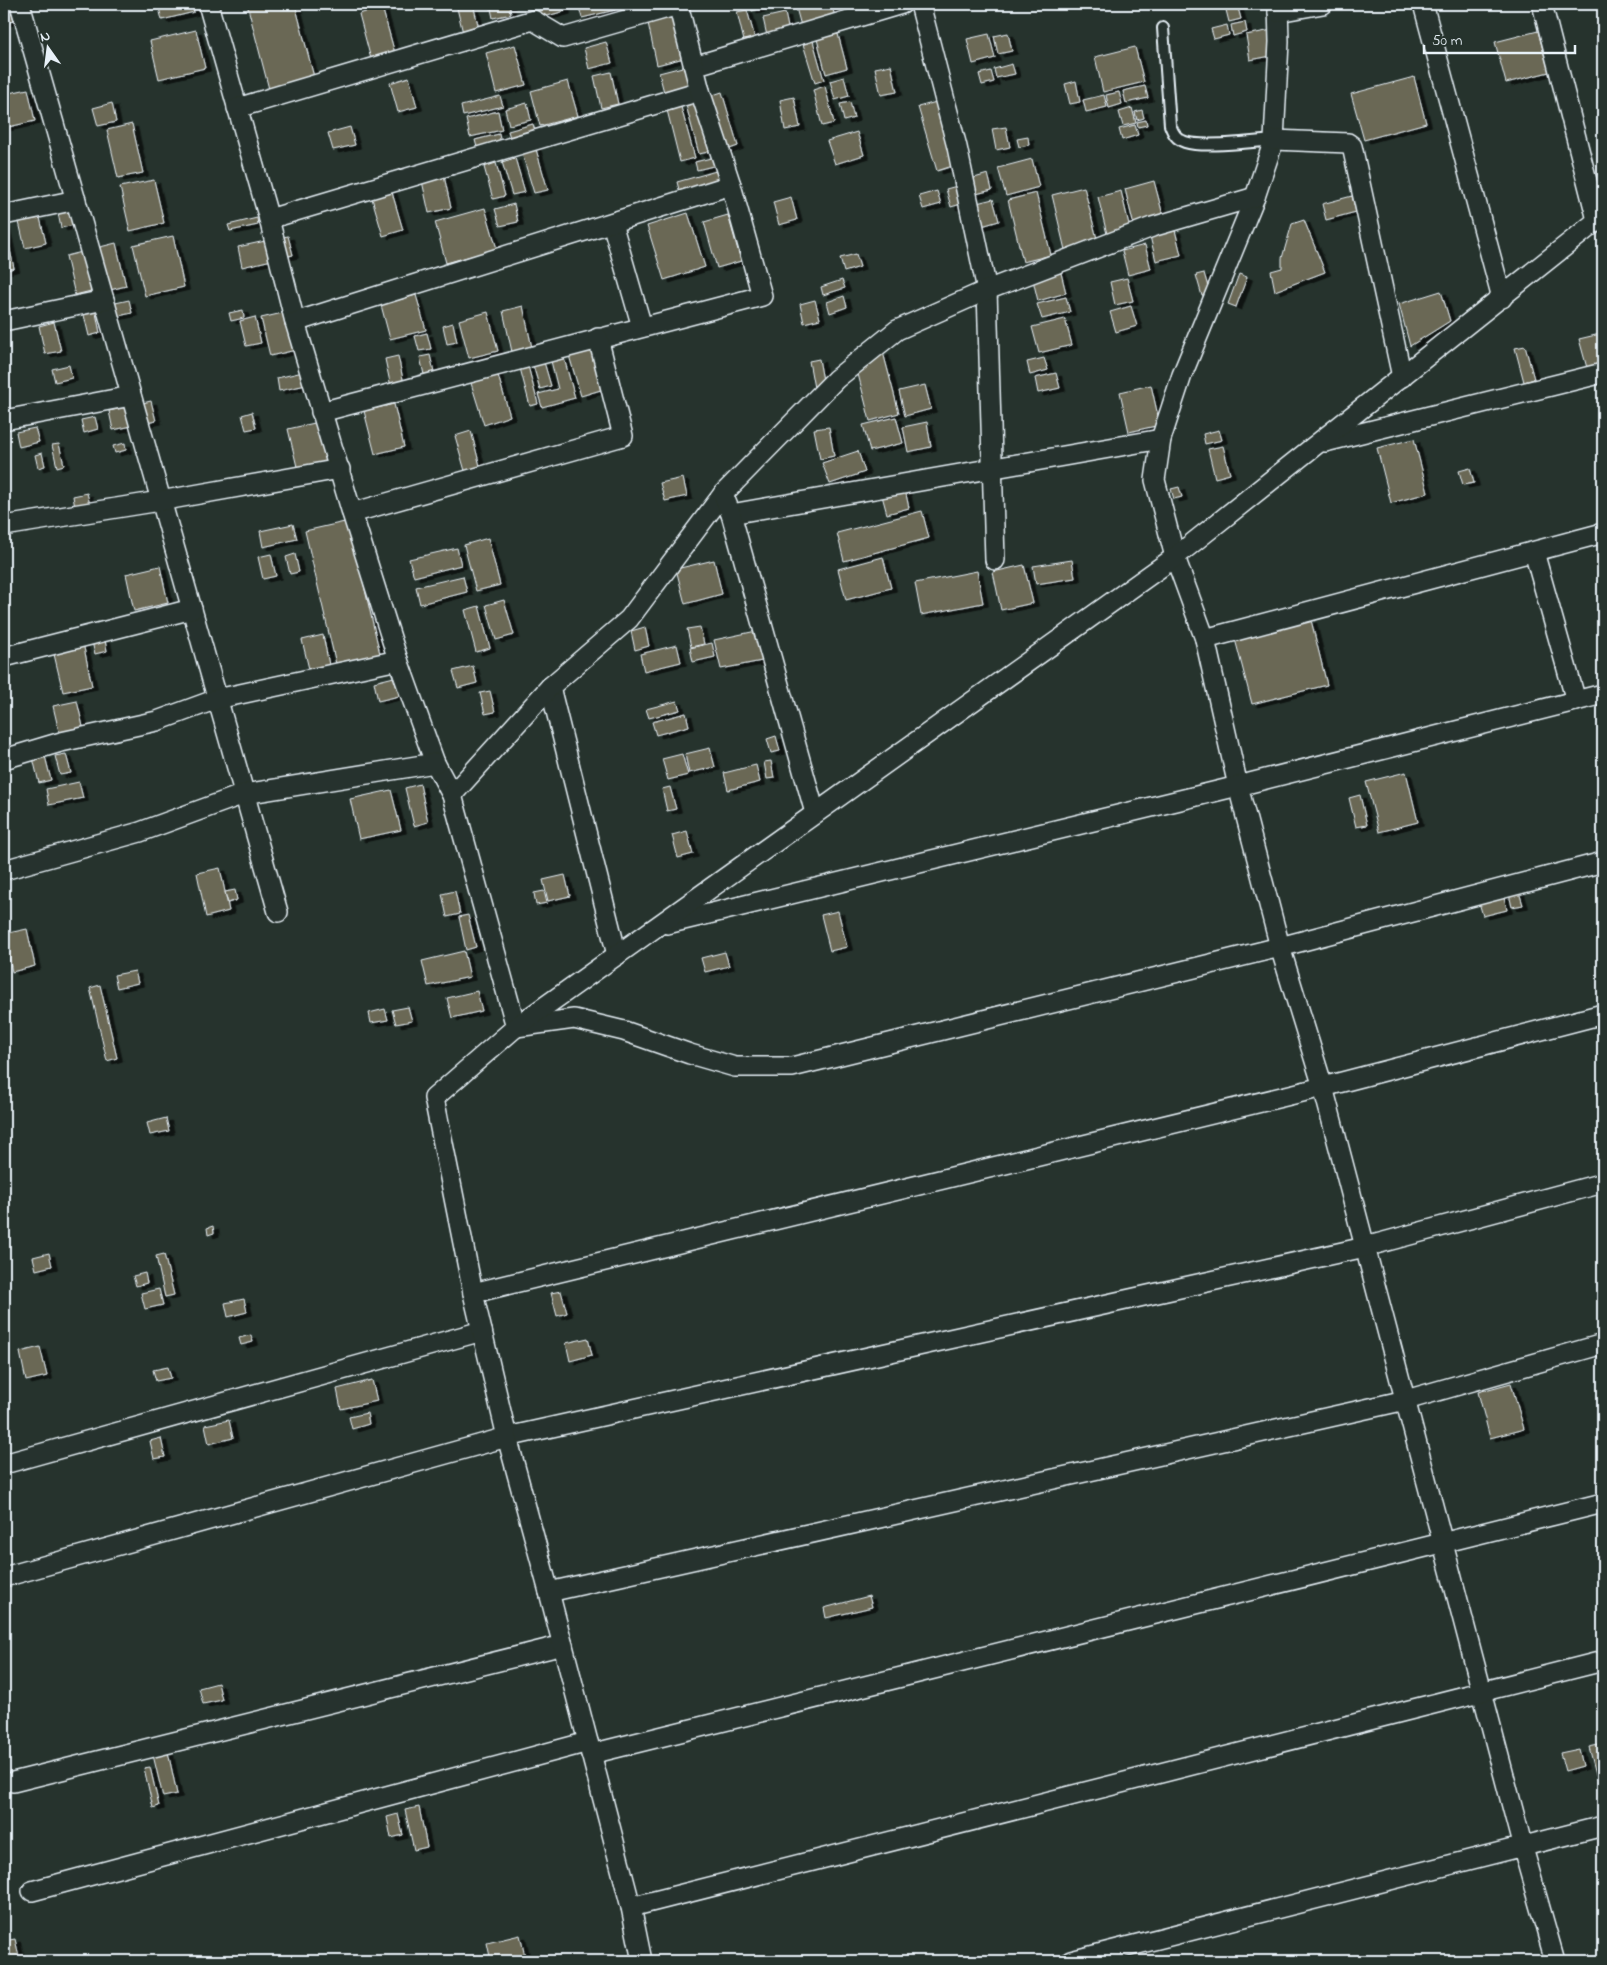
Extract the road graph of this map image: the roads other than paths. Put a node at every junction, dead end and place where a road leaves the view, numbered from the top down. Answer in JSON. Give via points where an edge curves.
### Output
{"nodes":[{"id":1,"x":20,"y":4,"type":"edge"},
{"id":2,"x":208,"y":4,"type":"edge"},
{"id":3,"x":678,"y":4,"type":"edge"},
{"id":4,"x":902,"y":4,"type":"edge"},
{"id":5,"x":920,"y":4,"type":"edge"},
{"id":6,"x":1323,"y":4,"type":"edge"},
{"id":7,"x":1423,"y":4,"type":"edge"},
{"id":8,"x":1542,"y":4,"type":"edge"},
{"id":9,"x":1278,"y":8,"type":"edge"},
{"id":10,"x":1163,"y":28,"type":"dead end"},
{"id":11,"x":694,"y":66,"type":"junction"},
{"id":12,"x":700,"y":91,"type":"junction"},
{"id":13,"x":237,"y":108,"type":"junction"},
{"id":14,"x":1274,"y":140,"type":"junction"},
{"id":15,"x":731,"y":185,"type":"junction"},
{"id":16,"x":1255,"y":197,"type":"junction"},
{"id":17,"x":76,"y":200,"type":"junction"},
{"id":18,"x":4,"y":215,"type":"edge"},
{"id":19,"x":1600,"y":218,"type":"edge"},
{"id":20,"x":269,"y":219,"type":"junction"},
{"id":21,"x":612,"y":223,"type":"junction"},
{"id":22,"x":987,"y":290,"type":"junction"},
{"id":23,"x":1502,"y":298,"type":"junction"},
{"id":24,"x":104,"y":300,"type":"junction"},
{"id":25,"x":4,"y":321,"type":"edge"},
{"id":26,"x":295,"y":322,"type":"junction"},
{"id":27,"x":642,"y":327,"type":"junction"},
{"id":28,"x":598,"y":338,"type":"junction"},
{"id":29,"x":1603,"y":373,"type":"edge"},
{"id":30,"x":1402,"y":377,"type":"junction"},
{"id":31,"x":131,"y":396,"type":"junction"},
{"id":32,"x":321,"y":412,"type":"junction"},
{"id":33,"x":4,"y":420,"type":"edge"},
{"id":34,"x":1160,"y":439,"type":"junction"},
{"id":35,"x":1319,"y":443,"type":"junction"},
{"id":36,"x":340,"y":468,"type":"junction"},
{"id":37,"x":991,"y":468,"type":"junction"},
{"id":38,"x":723,"y":494,"type":"junction"},
{"id":39,"x":160,"y":501,"type":"junction"},
{"id":40,"x":352,"y":513,"type":"junction"},
{"id":41,"x":731,"y":514,"type":"junction"},
{"id":42,"x":4,"y":526,"type":"edge"},
{"id":43,"x":1603,"y":533,"type":"edge"},
{"id":44,"x":1534,"y":552,"type":"junction"},
{"id":45,"x":1175,"y":557,"type":"junction"},
{"id":46,"x":995,"y":560,"type":"dead end"},
{"id":47,"x":192,"y":609,"type":"junction"},
{"id":48,"x":1205,"y":639,"type":"junction"},
{"id":49,"x":4,"y":657,"type":"edge"},
{"id":50,"x":398,"y":660,"type":"junction"},
{"id":51,"x":550,"y":687,"type":"junction"},
{"id":52,"x":1603,"y":694,"type":"edge"},
{"id":53,"x":217,"y":699,"type":"junction"},
{"id":54,"x":1576,"y":701,"type":"junction"},
{"id":55,"x":4,"y":759,"type":"edge"},
{"id":56,"x":435,"y":763,"type":"junction"},
{"id":57,"x":1238,"y":786,"type":"junction"},
{"id":58,"x":244,"y":794,"type":"junction"},
{"id":59,"x":452,"y":795,"type":"junction"},
{"id":60,"x":815,"y":813,"type":"junction"},
{"id":61,"x":1603,"y":862,"type":"edge"},
{"id":62,"x":4,"y":870,"type":"edge"},
{"id":63,"x":278,"y":912,"type":"dead end"},
{"id":64,"x":659,"y":926,"type":"junction"},
{"id":65,"x":1280,"y":947,"type":"junction"},
{"id":66,"x":618,"y":956,"type":"junction"},
{"id":67,"x":1603,"y":1014,"type":"edge"},
{"id":68,"x":516,"y":1027,"type":"junction"},
{"id":69,"x":1323,"y":1087,"type":"junction"},
{"id":70,"x":1603,"y":1183,"type":"edge"},
{"id":71,"x":1365,"y":1247,"type":"junction"},
{"id":72,"x":473,"y":1292,"type":"junction"},
{"id":73,"x":482,"y":1331,"type":"junction"},
{"id":74,"x":1603,"y":1344,"type":"edge"},
{"id":75,"x":1406,"y":1400,"type":"junction"},
{"id":76,"x":507,"y":1437,"type":"junction"},
{"id":77,"x":4,"y":1464,"type":"edge"},
{"id":78,"x":1603,"y":1503,"type":"edge"},
{"id":79,"x":1444,"y":1544,"type":"junction"},
{"id":80,"x":4,"y":1577,"type":"edge"},
{"id":81,"x":549,"y":1592,"type":"junction"},
{"id":82,"x":563,"y":1645,"type":"junction"},
{"id":83,"x":1603,"y":1661,"type":"edge"},
{"id":84,"x":1483,"y":1692,"type":"junction"},
{"id":85,"x":589,"y":1748,"type":"junction"},
{"id":86,"x":12,"y":1782,"type":"dead end"},
{"id":87,"x":1603,"y":1826,"type":"edge"},
{"id":88,"x":1523,"y":1848,"type":"junction"},
{"id":89,"x":32,"y":1890,"type":"dead end"},
{"id":90,"x":631,"y":1907,"type":"junction"},
{"id":91,"x":641,"y":1961,"type":"edge"},
{"id":92,"x":1071,"y":1961,"type":"edge"},
{"id":93,"x":1554,"y":1961,"type":"edge"}],
"edges":[{"from":1,"to":17,"type":"street"},
{"from":2,"to":13,"type":"street"},
{"from":3,"to":11,"type":"street"},
{"from":3,"to":13,"type":"street","via":[[563,38],[533,20]]},
{"from":4,"to":11,"type":"street"},
{"from":5,"to":22,"type":"street","via":[[957,147]]},
{"from":6,"to":9,"type":"street"},
{"from":7,"to":23,"type":"street"},
{"from":8,"to":19,"type":"street"},
{"from":9,"to":14,"type":"street"},
{"from":10,"to":14,"type":"lane","via":[[1170,125],[1175,136],[1184,142],[1201,144]]},
{"from":11,"to":12,"type":"street"},
{"from":12,"to":15,"type":"street"},
{"from":12,"to":20,"type":"street"},
{"from":13,"to":20,"type":"street"},
{"from":14,"to":16,"type":"street"},
{"from":14,"to":30,"type":"street","via":[[1348,143],[1352,146]]},
{"from":15,"to":21,"type":"street"},
{"from":15,"to":27,"type":"street","via":[[762,296]]},
{"from":16,"to":22,"type":"street","via":[[1152,227]]},
{"from":16,"to":34,"type":"street","via":[[1182,375]]},
{"from":17,"to":18,"type":"street"},
{"from":17,"to":24,"type":"street"},
{"from":19,"to":23,"type":"street"},
{"from":20,"to":26,"type":"street"},
{"from":21,"to":26,"type":"street"},
{"from":21,"to":27,"type":"street"},
{"from":22,"to":37,"type":"street"},
{"from":22,"to":38,"type":"street","via":[[897,330],[836,379]]},
{"from":23,"to":30,"type":"street"},
{"from":24,"to":25,"type":"street"},
{"from":24,"to":31,"type":"street"},
{"from":26,"to":32,"type":"street"},
{"from":27,"to":28,"type":"street"},
{"from":28,"to":32,"type":"street"},
{"from":28,"to":40,"type":"street","via":[[623,436]]},
{"from":29,"to":35,"type":"street"},
{"from":30,"to":35,"type":"street"},
{"from":31,"to":33,"type":"street"},
{"from":31,"to":39,"type":"street"},
{"from":32,"to":36,"type":"street"},
{"from":34,"to":37,"type":"street"},
{"from":34,"to":45,"type":"street","via":[[1155,480]]},
{"from":35,"to":45,"type":"street"},
{"from":36,"to":39,"type":"street"},
{"from":36,"to":40,"type":"street"},
{"from":37,"to":41,"type":"street"},
{"from":37,"to":46,"type":"street"},
{"from":38,"to":41,"type":"street"},
{"from":38,"to":51,"type":"street","via":[[629,619]]},
{"from":39,"to":42,"type":"street"},
{"from":39,"to":47,"type":"street"},
{"from":40,"to":50,"type":"street"},
{"from":41,"to":60,"type":"street"},
{"from":43,"to":44,"type":"street"},
{"from":44,"to":48,"type":"street"},
{"from":44,"to":54,"type":"street"},
{"from":45,"to":48,"type":"street"},
{"from":45,"to":60,"type":"street"},
{"from":47,"to":49,"type":"street"},
{"from":47,"to":53,"type":"street"},
{"from":48,"to":57,"type":"street"},
{"from":50,"to":53,"type":"street"},
{"from":50,"to":56,"type":"street"},
{"from":51,"to":59,"type":"street"},
{"from":51,"to":66,"type":"street"},
{"from":52,"to":54,"type":"street"},
{"from":53,"to":55,"type":"street","via":[[157,721],[61,742]]},
{"from":53,"to":58,"type":"street"},
{"from":54,"to":57,"type":"street"},
{"from":56,"to":58,"type":"street"},
{"from":56,"to":59,"type":"street"},
{"from":57,"to":64,"type":"street"},
{"from":57,"to":65,"type":"street"},
{"from":58,"to":62,"type":"street","via":[[140,832]]},
{"from":58,"to":63,"type":"street"},
{"from":59,"to":68,"type":"street"},
{"from":60,"to":64,"type":"street"},
{"from":61,"to":65,"type":"street"},
{"from":64,"to":66,"type":"street"},
{"from":65,"to":68,"type":"street","via":[[792,1066],[735,1067],[624,1031],[574,1019]]},
{"from":65,"to":69,"type":"street"},
{"from":66,"to":68,"type":"street"},
{"from":67,"to":69,"type":"street"},
{"from":68,"to":72,"type":"street","via":[[434,1098]]},
{"from":69,"to":71,"type":"street"},
{"from":69,"to":72,"type":"street"},
{"from":70,"to":71,"type":"street"},
{"from":71,"to":75,"type":"street"},
{"from":71,"to":76,"type":"street"},
{"from":72,"to":73,"type":"street"},
{"from":73,"to":76,"type":"street"},
{"from":73,"to":77,"type":"street"},
{"from":74,"to":75,"type":"street"},
{"from":75,"to":79,"type":"street"},
{"from":75,"to":81,"type":"street"},
{"from":76,"to":80,"type":"street"},
{"from":76,"to":81,"type":"street"},
{"from":78,"to":79,"type":"street"},
{"from":79,"to":84,"type":"street"},
{"from":79,"to":85,"type":"street"},
{"from":81,"to":82,"type":"street"},
{"from":82,"to":85,"type":"street"},
{"from":82,"to":86,"type":"street"},
{"from":83,"to":84,"type":"street"},
{"from":84,"to":88,"type":"street"},
{"from":84,"to":90,"type":"street"},
{"from":85,"to":89,"type":"street"},
{"from":85,"to":90,"type":"street"},
{"from":87,"to":88,"type":"street"},
{"from":88,"to":92,"type":"street"},
{"from":88,"to":93,"type":"street"},
{"from":90,"to":91,"type":"street"}]}
